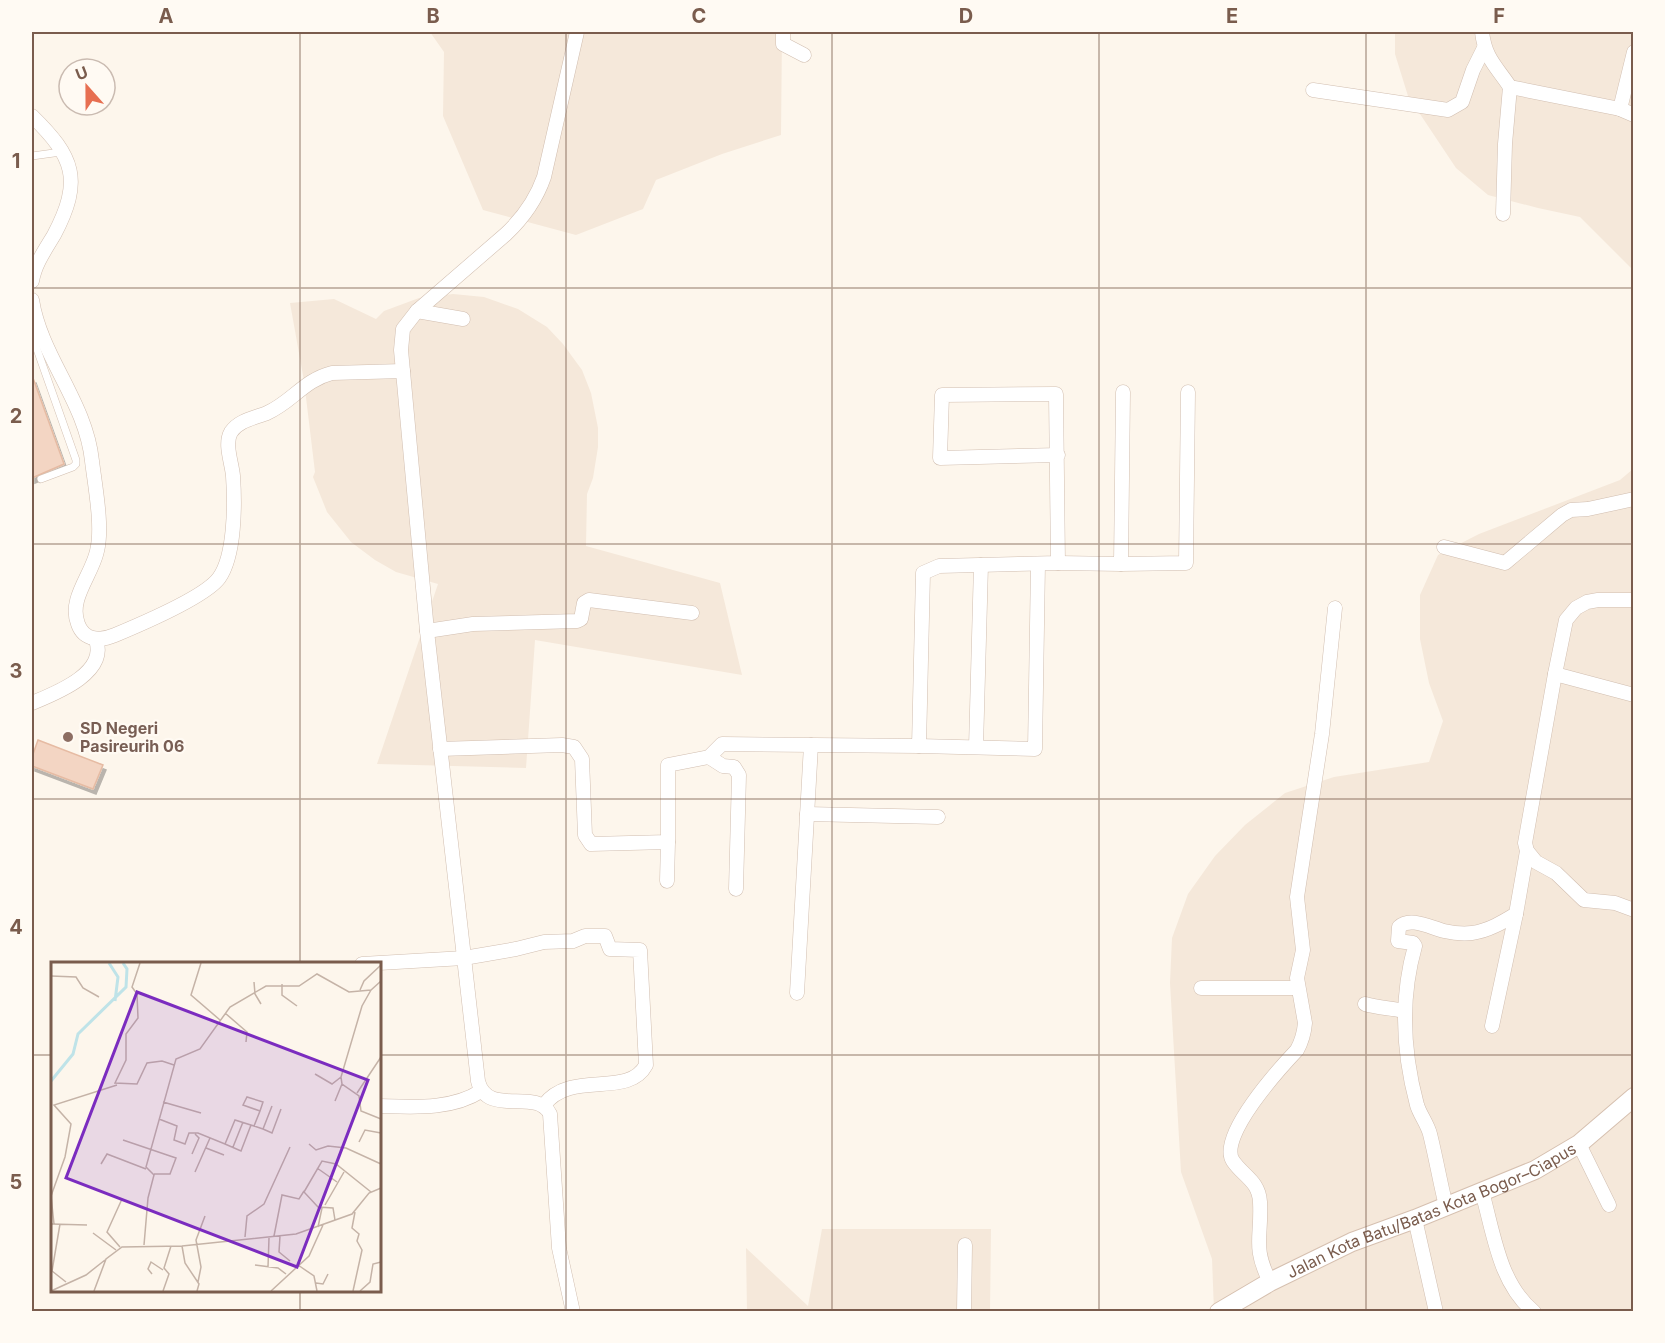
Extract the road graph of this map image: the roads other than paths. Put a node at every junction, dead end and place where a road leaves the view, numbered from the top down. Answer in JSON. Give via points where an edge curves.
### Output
{"nodes":[{"id":1,"x":577,"y":32,"type":"edge"},
{"id":2,"x":783,"y":32,"type":"edge"},
{"id":3,"x":1482,"y":32,"type":"edge"},
{"id":4,"x":1484,"y":48,"type":"junction"},
{"id":5,"x":1634,"y":52,"type":"edge"},
{"id":6,"x":804,"y":55,"type":"dead end"},
{"id":7,"x":1510,"y":87,"type":"junction"},
{"id":8,"x":1313,"y":90,"type":"dead end"},
{"id":9,"x":1620,"y":109,"type":"junction"},
{"id":10,"x":1634,"y":115,"type":"edge"},
{"id":11,"x":32,"y":116,"type":"edge"},
{"id":12,"x":64,"y":152,"type":"junction"},
{"id":13,"x":32,"y":156,"type":"edge"},
{"id":14,"x":1503,"y":214,"type":"dead end"},
{"id":15,"x":32,"y":281,"type":"edge"},
{"id":16,"x":32,"y":302,"type":"edge"},
{"id":17,"x":417,"y":310,"type":"junction"},
{"id":18,"x":463,"y":319,"type":"dead end"},
{"id":19,"x":32,"y":335,"type":"edge"},
{"id":20,"x":403,"y":371,"type":"junction"},
{"id":21,"x":1123,"y":392,"type":"dead end"},
{"id":22,"x":1188,"y":392,"type":"dead end"},
{"id":23,"x":1058,"y":455,"type":"junction"},
{"id":24,"x":41,"y":479,"type":"dead end"},
{"id":25,"x":1634,"y":499,"type":"edge"},
{"id":26,"x":1444,"y":547,"type":"dead end"},
{"id":27,"x":1058,"y":563,"type":"junction"},
{"id":28,"x":1038,"y":564,"type":"junction"},
{"id":29,"x":1121,"y":564,"type":"junction"},
{"id":30,"x":981,"y":565,"type":"junction"},
{"id":31,"x":1634,"y":600,"type":"edge"},
{"id":32,"x":1335,"y":608,"type":"dead end"},
{"id":33,"x":692,"y":613,"type":"dead end"},
{"id":34,"x":427,"y":631,"type":"junction"},
{"id":35,"x":96,"y":639,"type":"junction"},
{"id":36,"x":1555,"y":674,"type":"junction"},
{"id":37,"x":1634,"y":695,"type":"edge"},
{"id":38,"x":32,"y":703,"type":"edge"},
{"id":39,"x":739,"y":745,"type":"junction"},
{"id":40,"x":811,"y":745,"type":"junction"},
{"id":41,"x":919,"y":746,"type":"junction"},
{"id":42,"x":976,"y":747,"type":"junction"},
{"id":43,"x":440,"y":749,"type":"junction"},
{"id":44,"x":709,"y":757,"type":"junction"},
{"id":45,"x":739,"y":776,"type":"junction"},
{"id":46,"x":807,"y":814,"type":"junction"},
{"id":47,"x":938,"y":817,"type":"dead end"},
{"id":48,"x":668,"y":842,"type":"junction"},
{"id":49,"x":1527,"y":851,"type":"junction"},
{"id":50,"x":667,"y":881,"type":"dead end"},
{"id":51,"x":736,"y":889,"type":"dead end"},
{"id":52,"x":1634,"y":910,"type":"edge"},
{"id":53,"x":1516,"y":914,"type":"junction"},
{"id":54,"x":464,"y":958,"type":"junction"},
{"id":55,"x":381,"y":962,"type":"edge"},
{"id":56,"x":1201,"y":988,"type":"dead end"},
{"id":57,"x":1298,"y":988,"type":"junction"},
{"id":58,"x":796,"y":993,"type":"dead end"},
{"id":59,"x":1365,"y":1004,"type":"dead end"},
{"id":60,"x":1404,"y":1011,"type":"junction"},
{"id":61,"x":1492,"y":1026,"type":"dead end"},
{"id":62,"x":481,"y":1091,"type":"junction"},
{"id":63,"x":1634,"y":1097,"type":"edge"},
{"id":64,"x":544,"y":1105,"type":"junction"},
{"id":65,"x":381,"y":1106,"type":"edge"},
{"id":66,"x":1579,"y":1144,"type":"junction"},
{"id":67,"x":1482,"y":1192,"type":"junction"},
{"id":68,"x":1610,"y":1204,"type":"dead end"},
{"id":69,"x":1446,"y":1206,"type":"junction"},
{"id":70,"x":1415,"y":1219,"type":"junction"},
{"id":71,"x":966,"y":1245,"type":"dead end"},
{"id":72,"x":1270,"y":1281,"type":"junction"},
{"id":73,"x":573,"y":1311,"type":"edge"},
{"id":74,"x":964,"y":1311,"type":"edge"},
{"id":75,"x":1219,"y":1311,"type":"edge"},
{"id":76,"x":1436,"y":1311,"type":"edge"},
{"id":77,"x":1534,"y":1311,"type":"edge"}],
"edges":[{"from":1,"to":17,"type":"street","via":[[544,177],[531,207],[513,228]]},
{"from":2,"to":6,"type":"street","via":[[783,44]]},
{"from":3,"to":4,"type":"street"},
{"from":4,"to":7,"type":"street"},
{"from":4,"to":8,"type":"street","via":[[1462,102],[1448,110]]},
{"from":5,"to":9,"type":"street"},
{"from":7,"to":9,"type":"street"},
{"from":7,"to":14,"type":"street"},
{"from":9,"to":10,"type":"street"},
{"from":11,"to":12,"type":"street"},
{"from":12,"to":13,"type":"lane"},
{"from":12,"to":15,"type":"street","via":[[71,189],[68,204]]},
{"from":16,"to":35,"type":"street","via":[[81,416],[92,457],[99,541],[75,611],[82,631]]},
{"from":17,"to":18,"type":"street"},
{"from":17,"to":20,"type":"street","via":[[403,329]]},
{"from":19,"to":24,"type":"lane","via":[[76,460],[73,467]]},
{"from":20,"to":34,"type":"street"},
{"from":20,"to":35,"type":"street","via":[[322,375],[277,408],[236,426],[228,438],[234,490],[229,552],[218,580],[194,598],[108,638]]},
{"from":21,"to":29,"type":"street"},
{"from":22,"to":29,"type":"street","via":[[1186,563]]},
{"from":23,"to":23,"type":"street","via":[[940,458],[942,395],[1056,394]]},
{"from":23,"to":27,"type":"street"},
{"from":25,"to":26,"type":"street","via":[[1562,514],[1505,563]]},
{"from":27,"to":28,"type":"street"},
{"from":27,"to":29,"type":"street"},
{"from":28,"to":30,"type":"street"},
{"from":28,"to":42,"type":"street","via":[[1035,749]]},
{"from":30,"to":41,"type":"street","via":[[939,566],[923,573]]},
{"from":30,"to":42,"type":"street"},
{"from":31,"to":36,"type":"street","via":[[1598,600],[1576,608],[1566,620]]},
{"from":32,"to":57,"type":"street","via":[[1322,734],[1297,897],[1303,940]]},
{"from":33,"to":34,"type":"street","via":[[589,600],[577,621],[473,624]]},
{"from":34,"to":43,"type":"street"},
{"from":35,"to":38,"type":"street","via":[[98,658],[84,675]]},
{"from":36,"to":37,"type":"street"},
{"from":36,"to":49,"type":"street","via":[[1525,843]]},
{"from":39,"to":40,"type":"street"},
{"from":39,"to":44,"type":"street","via":[[722,744]]},
{"from":39,"to":45,"type":"street"},
{"from":40,"to":41,"type":"street"},
{"from":40,"to":46,"type":"street"},
{"from":41,"to":42,"type":"street"},
{"from":43,"to":48,"type":"street","via":[[562,744],[574,747],[582,759],[585,836],[591,844]]},
{"from":43,"to":54,"type":"street"},
{"from":44,"to":45,"type":"street","via":[[723,766],[734,767]]},
{"from":44,"to":48,"type":"street","via":[[668,765]]},
{"from":45,"to":51,"type":"street"},
{"from":46,"to":47,"type":"street"},
{"from":46,"to":58,"type":"street"},
{"from":48,"to":50,"type":"street"},
{"from":49,"to":52,"type":"street","via":[[1584,900]]},
{"from":49,"to":53,"type":"street"},
{"from":53,"to":60,"type":"street","via":[[1473,933],[1401,924],[1398,941],[1415,946]]},
{"from":53,"to":61,"type":"street"},
{"from":54,"to":55,"type":"street"},
{"from":54,"to":62,"type":"street"},
{"from":54,"to":64,"type":"street","via":[[585,936],[605,936],[610,949],[641,951],[646,1065],[643,1071],[627,1081],[568,1087]]},
{"from":56,"to":57,"type":"street"},
{"from":57,"to":72,"type":"street","via":[[1305,1023],[1303,1040],[1245,1114],[1230,1148],[1233,1161],[1259,1192],[1259,1257]]},
{"from":59,"to":60,"type":"street"},
{"from":60,"to":69,"type":"street","via":[[1411,1078],[1419,1113],[1430,1133]]},
{"from":62,"to":64,"type":"street","via":[[490,1098]]},
{"from":62,"to":65,"type":"street","via":[[454,1103]]},
{"from":63,"to":66,"type":"main road","name":"Jalan Kota Batu/Batas Kota Bogor–Ciapus"},
{"from":64,"to":73,"type":"street","via":[[551,1119],[559,1248]]},
{"from":66,"to":67,"type":"main road","name":"Jalan Kota Batu/Batas Kota Bogor–Ciapus","via":[[1535,1170]]},
{"from":66,"to":68,"type":"street"},
{"from":67,"to":69,"type":"main road","name":"Jalan Kota Batu/Batas Kota Bogor–Ciapus"},
{"from":67,"to":77,"type":"street","via":[[1506,1276],[1519,1298]]},
{"from":69,"to":70,"type":"main road","name":"Jalan Kota Batu/Batas Kota Bogor–Ciapus"},
{"from":70,"to":72,"type":"main road","name":"Jalan Kota Batu/Batas Kota Bogor–Ciapus","via":[[1352,1242]]},
{"from":70,"to":76,"type":"street"},
{"from":71,"to":74,"type":"street"},
{"from":72,"to":75,"type":"main road","name":"Jalan Kota Batu/Batas Kota Bogor–Ciapus"}]}
